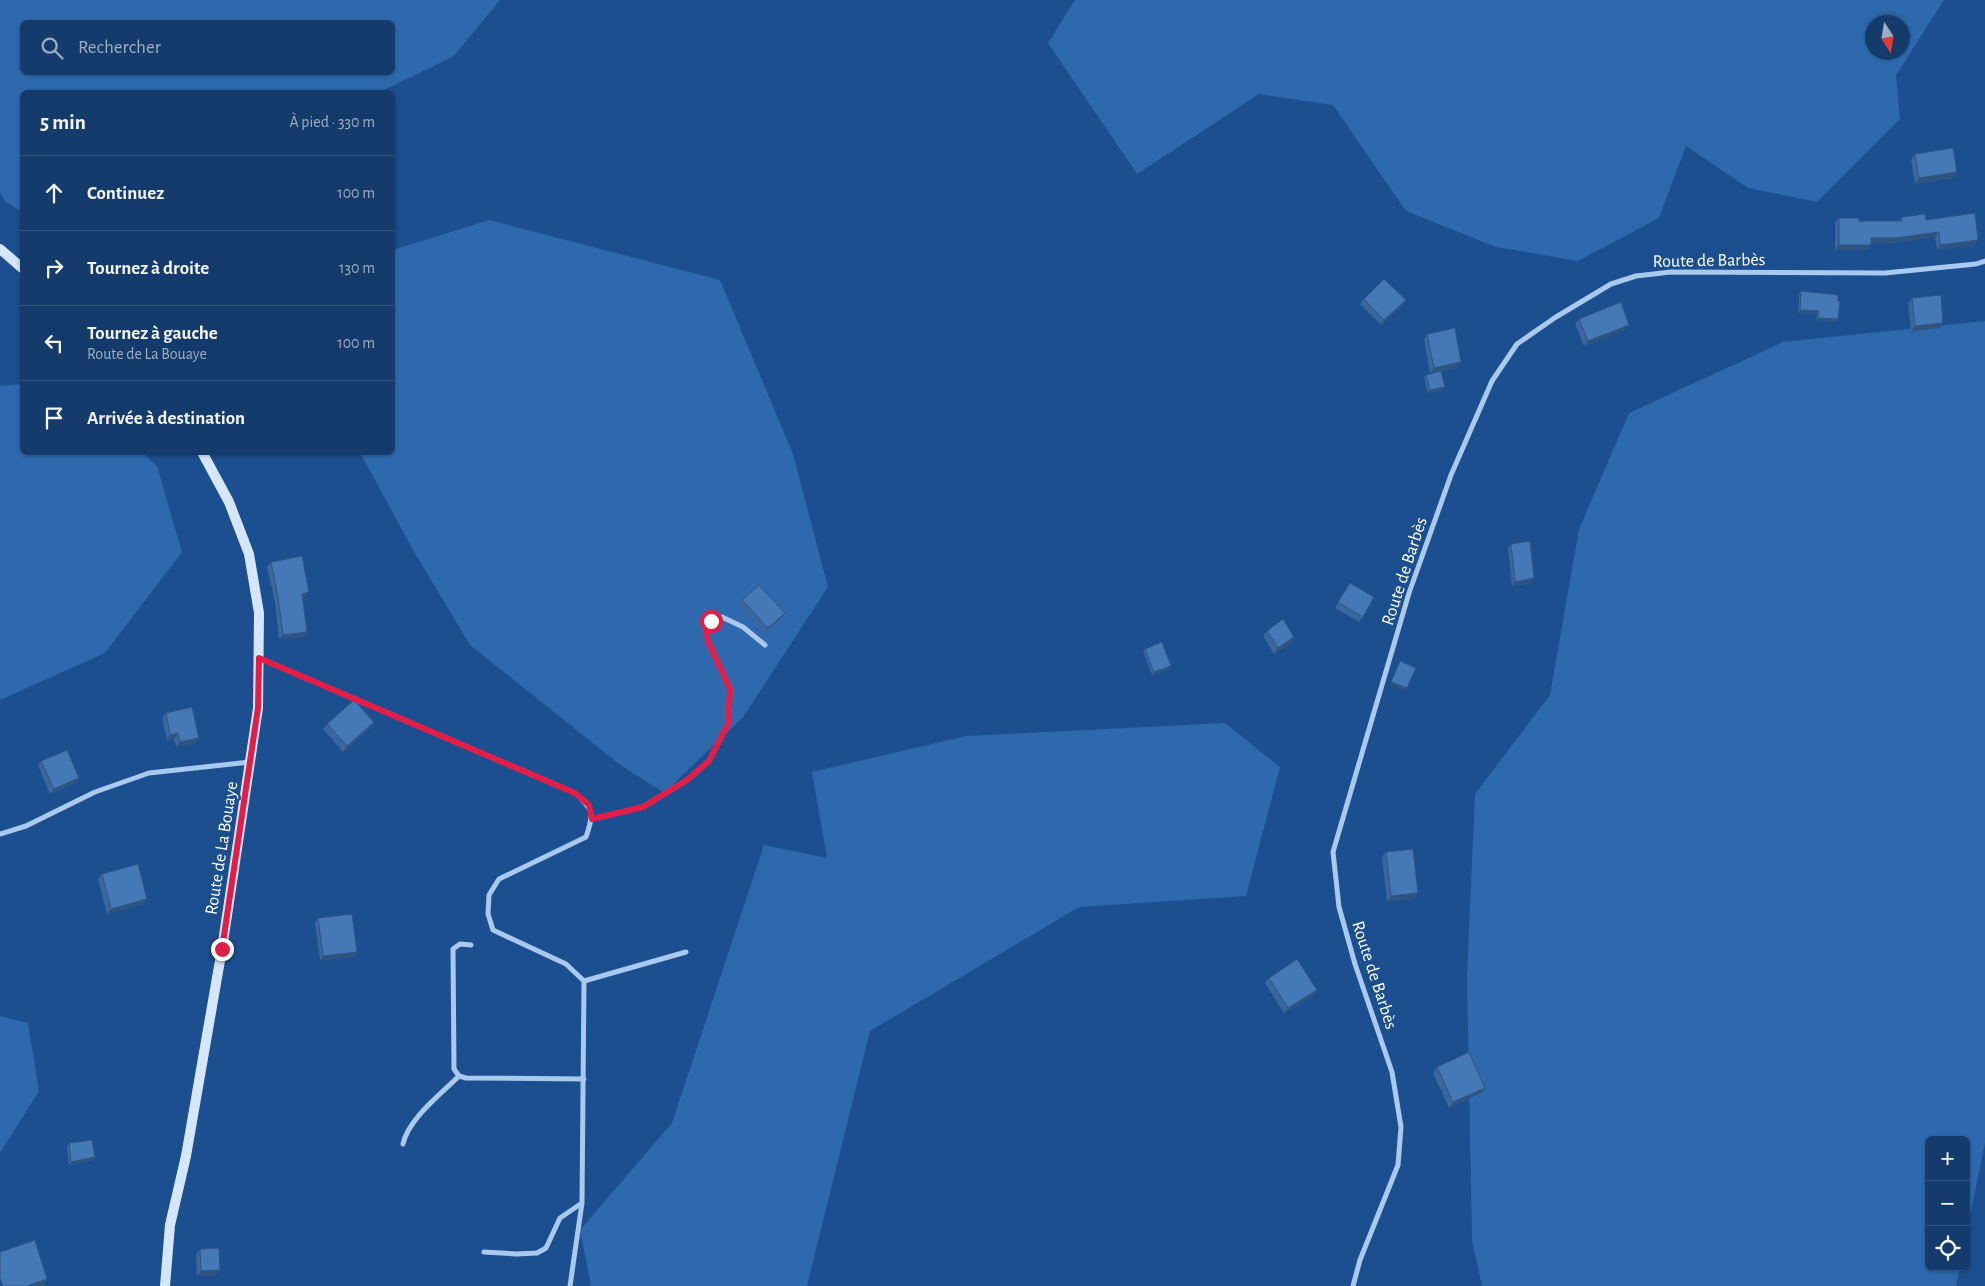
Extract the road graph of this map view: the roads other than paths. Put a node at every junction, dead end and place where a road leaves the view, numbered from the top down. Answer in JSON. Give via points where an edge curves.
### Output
{"nodes":[{"id":1,"x":0,"y":249,"type":"edge"},
{"id":2,"x":1985,"y":261,"type":"edge"},
{"id":3,"x":20,"y":266,"type":"edge"},
{"id":4,"x":204,"y":455,"type":"edge"},
{"id":5,"x":765,"y":645,"type":"dead end"},
{"id":6,"x":259,"y":658,"type":"junction"},
{"id":7,"x":250,"y":762,"type":"junction"},
{"id":8,"x":592,"y":819,"type":"junction"},
{"id":9,"x":0,"y":834,"type":"edge"},
{"id":10,"x":471,"y":945,"type":"dead end"},
{"id":11,"x":686,"y":952,"type":"dead end"},
{"id":12,"x":584,"y":981,"type":"junction"},
{"id":13,"x":458,"y":1076,"type":"junction"},
{"id":14,"x":584,"y":1079,"type":"junction"},
{"id":15,"x":404,"y":1144,"type":"dead end"},
{"id":16,"x":582,"y":1203,"type":"junction"},
{"id":17,"x":484,"y":1252,"type":"dead end"},
{"id":18,"x":166,"y":1286,"type":"edge"},
{"id":19,"x":570,"y":1286,"type":"edge"},
{"id":20,"x":1353,"y":1286,"type":"edge"}],
"edges":[{"from":1,"to":3,"type":"main road"},
{"from":2,"to":20,"type":"street","name":"Route de Barbès","via":[[1885,273],[1671,272],[1636,276],[1611,284],[1517,344],[1492,381],[1451,475],[1409,593],[1332,852],[1339,908],[1392,1072],[1402,1127],[1398,1165],[1360,1260]]},
{"from":4,"to":6,"type":"main road","name":"Route de La Bouaye","via":[[229,502],[249,554],[259,613]]},
{"from":5,"to":8,"type":"street","via":[[744,627],[722,617],[711,621],[706,628],[708,641],[730,689],[728,724],[709,761],[687,780],[643,807]]},
{"from":6,"to":7,"type":"main road","name":"Route de La Bouaye","via":[[258,708]]},
{"from":6,"to":8,"type":"street","via":[[575,793],[589,805]]},
{"from":7,"to":9,"type":"street","via":[[149,773],[95,792],[26,826]]},
{"from":7,"to":18,"type":"main road","name":"Route de La Bouaye","via":[[222,949],[186,1156],[170,1225]]},
{"from":8,"to":12,"type":"street","via":[[586,837],[498,879],[489,895],[488,914],[492,930],[566,964]]},
{"from":10,"to":13,"type":"street","via":[[460,944],[453,950],[454,1069]]},
{"from":11,"to":12,"type":"street"},
{"from":12,"to":14,"type":"street"},
{"from":13,"to":14,"type":"street"},
{"from":13,"to":15,"type":"street","via":[[413,1122]]},
{"from":14,"to":16,"type":"street"},
{"from":16,"to":17,"type":"street","via":[[560,1218],[546,1248],[537,1253]]},
{"from":16,"to":19,"type":"street"}]}
